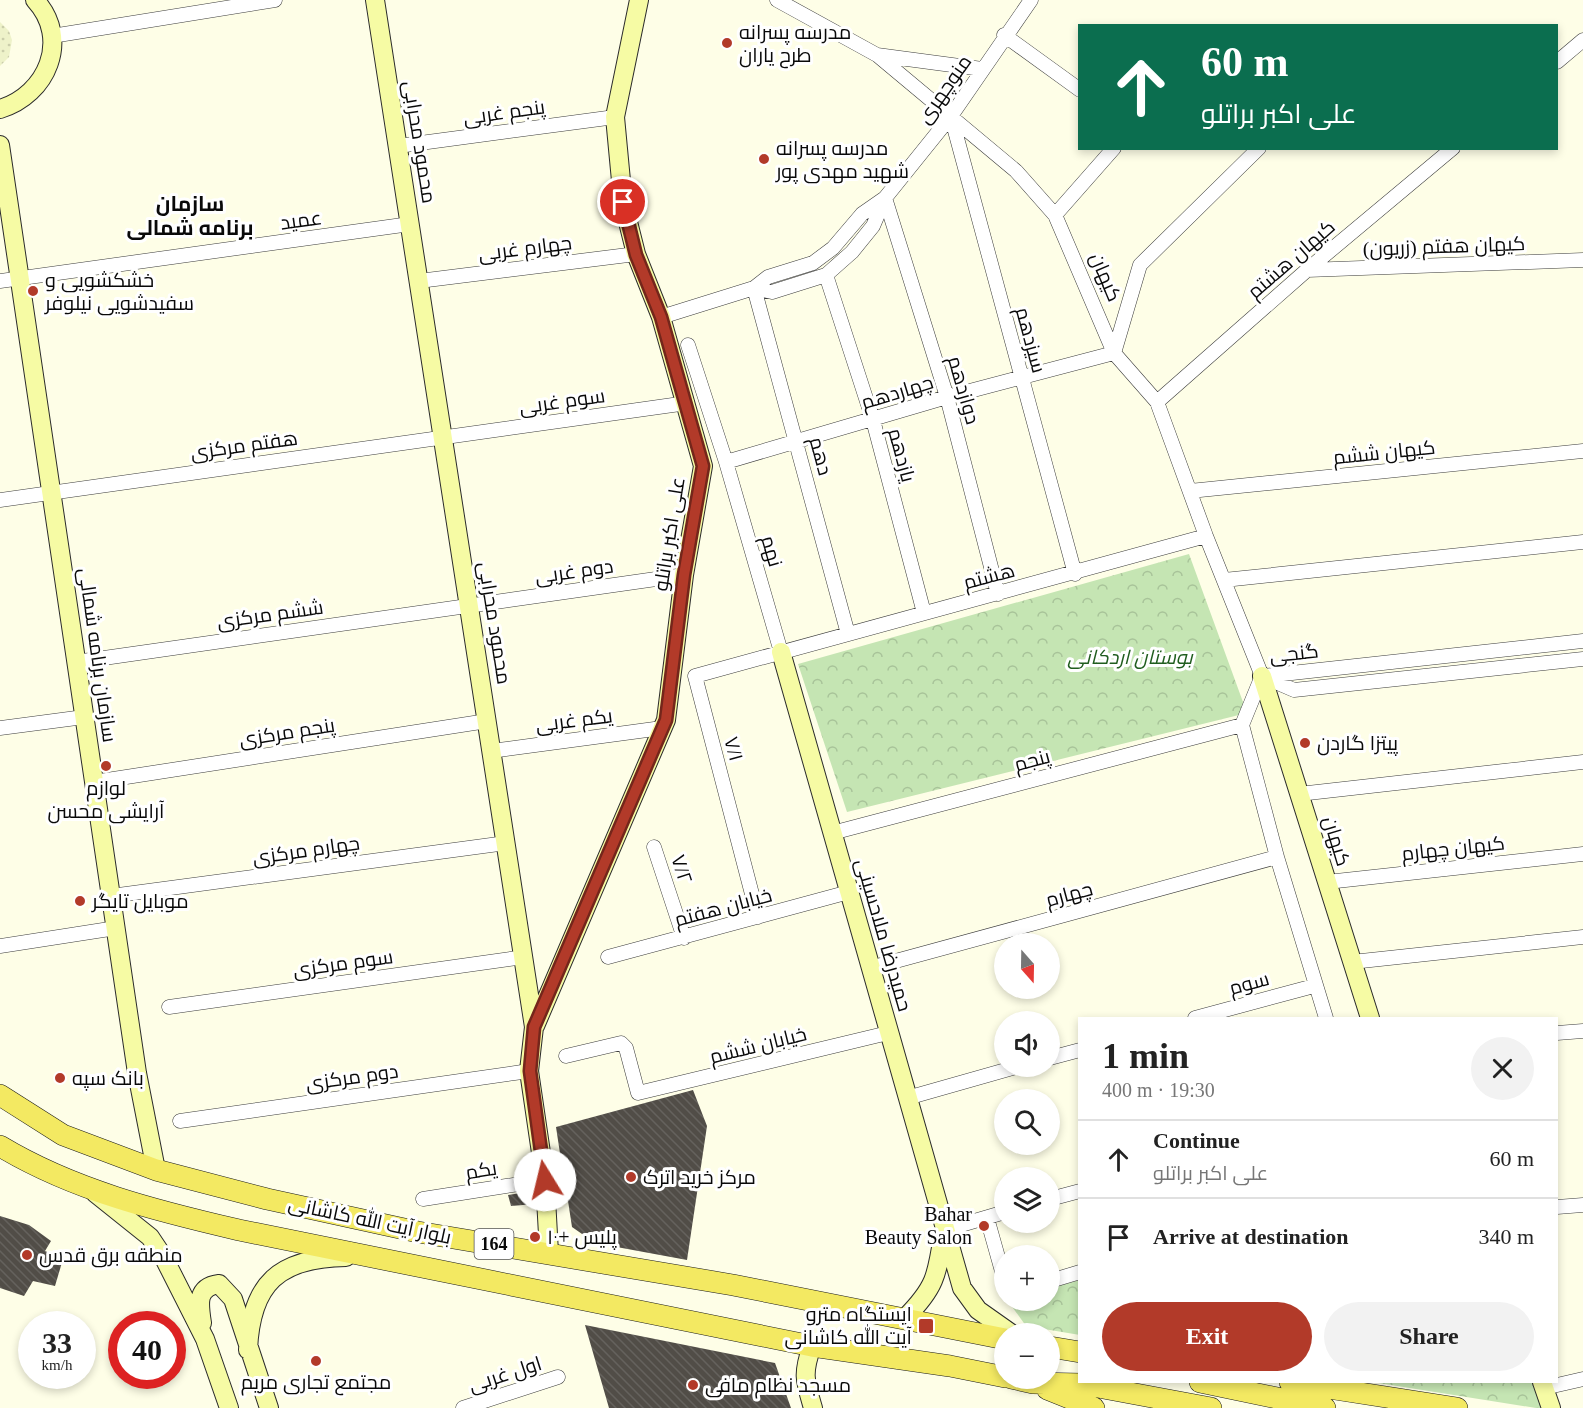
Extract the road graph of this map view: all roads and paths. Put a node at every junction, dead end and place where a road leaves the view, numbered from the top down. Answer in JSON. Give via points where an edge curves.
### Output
{"nodes":[{"id":1,"x":35,"y":0,"type":"edge"},
{"id":2,"x":275,"y":0,"type":"edge"},
{"id":3,"x":375,"y":0,"type":"edge"},
{"id":4,"x":639,"y":0,"type":"edge"},
{"id":5,"x":777,"y":0,"type":"edge"},
{"id":6,"x":1030,"y":0,"type":"edge"},
{"id":7,"x":1004,"y":35,"type":"junction"},
{"id":8,"x":52,"y":36,"type":"junction"},
{"id":9,"x":1583,"y":40,"type":"edge"},
{"id":10,"x":877,"y":55,"type":"junction"},
{"id":11,"x":1558,"y":61,"type":"edge"},
{"id":12,"x":982,"y":69,"type":"junction"},
{"id":13,"x":1078,"y":89,"type":"edge"},
{"id":14,"x":0,"y":109,"type":"edge"},
{"id":15,"x":951,"y":116,"type":"junction"},
{"id":16,"x":615,"y":117,"type":"junction"},
{"id":17,"x":0,"y":145,"type":"edge"},
{"id":18,"x":398,"y":146,"type":"junction"},
{"id":19,"x":1112,"y":150,"type":"edge"},
{"id":20,"x":1257,"y":150,"type":"edge"},
{"id":21,"x":1451,"y":150,"type":"edge"},
{"id":22,"x":885,"y":198,"type":"junction"},
{"id":23,"x":1054,"y":215,"type":"junction"},
{"id":24,"x":410,"y":224,"type":"junction"},
{"id":25,"x":636,"y":255,"type":"junction"},
{"id":26,"x":1583,"y":260,"type":"edge"},
{"id":27,"x":1307,"y":270,"type":"junction"},
{"id":28,"x":826,"y":275,"type":"junction"},
{"id":29,"x":20,"y":278,"type":"junction"},
{"id":30,"x":0,"y":281,"type":"edge"},
{"id":31,"x":419,"y":281,"type":"junction"},
{"id":32,"x":754,"y":288,"type":"junction"},
{"id":33,"x":661,"y":317,"type":"junction"},
{"id":34,"x":688,"y":345,"type":"dead end"},
{"id":35,"x":1114,"y":353,"type":"junction"},
{"id":36,"x":1021,"y":377,"type":"junction"},
{"id":37,"x":947,"y":397,"type":"junction"},
{"id":38,"x":1157,"y":402,"type":"junction"},
{"id":39,"x":687,"y":403,"type":"junction"},
{"id":40,"x":873,"y":420,"type":"junction"},
{"id":41,"x":443,"y":438,"type":"junction"},
{"id":42,"x":797,"y":440,"type":"junction"},
{"id":43,"x":1583,"y":451,"type":"edge"},
{"id":44,"x":726,"y":462,"type":"junction"},
{"id":45,"x":1190,"y":491,"type":"junction"},
{"id":46,"x":51,"y":492,"type":"junction"},
{"id":47,"x":0,"y":500,"type":"edge"},
{"id":48,"x":1206,"y":537,"type":"junction"},
{"id":49,"x":1583,"y":542,"type":"edge"},
{"id":50,"x":1075,"y":574,"type":"junction"},
{"id":51,"x":684,"y":575,"type":"junction"},
{"id":52,"x":1224,"y":580,"type":"junction"},
{"id":53,"x":998,"y":594,"type":"junction"},
{"id":54,"x":469,"y":606,"type":"junction"},
{"id":55,"x":924,"y":613,"type":"junction"},
{"id":56,"x":848,"y":634,"type":"junction"},
{"id":57,"x":1583,"y":641,"type":"edge"},
{"id":58,"x":781,"y":652,"type":"junction"},
{"id":59,"x":1583,"y":659,"type":"edge"},
{"id":60,"x":76,"y":662,"type":"junction"},
{"id":61,"x":1262,"y":676,"type":"junction"},
{"id":62,"x":84,"y":717,"type":"junction"},
{"id":63,"x":487,"y":721,"type":"junction"},
{"id":64,"x":1242,"y":725,"type":"junction"},
{"id":65,"x":0,"y":728,"type":"edge"},
{"id":66,"x":663,"y":728,"type":"junction"},
{"id":67,"x":491,"y":751,"type":"junction"},
{"id":68,"x":1583,"y":762,"type":"edge"},
{"id":69,"x":94,"y":782,"type":"junction"},
{"id":70,"x":1299,"y":794,"type":"junction"},
{"id":71,"x":832,"y":833,"type":"junction"},
{"id":72,"x":506,"y":843,"type":"junction"},
{"id":73,"x":654,"y":847,"type":"dead end"},
{"id":74,"x":1583,"y":854,"type":"edge"},
{"id":75,"x":1277,"y":857,"type":"junction"},
{"id":76,"x":1327,"y":882,"type":"junction"},
{"id":77,"x":849,"y":892,"type":"junction"},
{"id":78,"x":111,"y":896,"type":"junction"},
{"id":79,"x":758,"y":917,"type":"junction"},
{"id":80,"x":116,"y":928,"type":"junction"},
{"id":81,"x":1583,"y":937,"type":"edge"},
{"id":82,"x":684,"y":938,"type":"junction"},
{"id":83,"x":0,"y":946,"type":"edge"},
{"id":84,"x":524,"y":957,"type":"junction"},
{"id":85,"x":608,"y":957,"type":"dead end"},
{"id":86,"x":1352,"y":962,"type":"junction"},
{"id":87,"x":870,"y":968,"type":"junction"},
{"id":88,"x":1314,"y":986,"type":"junction"},
{"id":89,"x":169,"y":1007,"type":"dead end"},
{"id":90,"x":1199,"y":1017,"type":"edge"},
{"id":91,"x":1326,"y":1017,"type":"edge"},
{"id":92,"x":1370,"y":1017,"type":"edge"},
{"id":93,"x":534,"y":1027,"type":"junction"},
{"id":94,"x":1583,"y":1030,"type":"edge"},
{"id":95,"x":888,"y":1033,"type":"junction"},
{"id":96,"x":1558,"y":1033,"type":"edge"},
{"id":97,"x":1078,"y":1051,"type":"edge"},
{"id":98,"x":1060,"y":1055,"type":"edge"},
{"id":99,"x":566,"y":1056,"type":"dead end"},
{"id":100,"x":530,"y":1071,"type":"junction"},
{"id":101,"x":994,"y":1073,"type":"edge"},
{"id":102,"x":0,"y":1095,"type":"edge"},
{"id":103,"x":907,"y":1098,"type":"junction"},
{"id":104,"x":180,"y":1121,"type":"dead end"},
{"id":105,"x":0,"y":1146,"type":"edge"},
{"id":106,"x":156,"y":1170,"type":"junction"},
{"id":107,"x":545,"y":1180,"type":"junction"},
{"id":108,"x":87,"y":1186,"type":"junction"},
{"id":109,"x":1078,"y":1192,"type":"edge"},
{"id":110,"x":1060,"y":1196,"type":"edge"},
{"id":111,"x":423,"y":1199,"type":"dead end"},
{"id":112,"x":1583,"y":1205,"type":"edge"},
{"id":113,"x":1558,"y":1208,"type":"edge"},
{"id":114,"x":994,"y":1216,"type":"edge"},
{"id":115,"x":987,"y":1218,"type":"junction"},
{"id":116,"x":944,"y":1230,"type":"junction"},
{"id":117,"x":995,"y":1245,"type":"edge"},
{"id":118,"x":549,"y":1253,"type":"junction"},
{"id":119,"x":396,"y":1263,"type":"junction"},
{"id":120,"x":1078,"y":1273,"type":"edge"},
{"id":121,"x":1060,"y":1278,"type":"edge"},
{"id":122,"x":905,"y":1318,"type":"junction"},
{"id":123,"x":996,"y":1323,"type":"edge"},
{"id":124,"x":994,"y":1337,"type":"edge"},
{"id":125,"x":205,"y":1339,"type":"junction"},
{"id":126,"x":813,"y":1346,"type":"junction"},
{"id":127,"x":1060,"y":1349,"type":"edge"},
{"id":128,"x":248,"y":1350,"type":"junction"},
{"id":129,"x":1078,"y":1352,"type":"edge"},
{"id":130,"x":994,"y":1375,"type":"edge"},
{"id":131,"x":558,"y":1377,"type":"dead end"},
{"id":132,"x":1583,"y":1379,"type":"edge"},
{"id":133,"x":1558,"y":1382,"type":"edge"},
{"id":134,"x":1205,"y":1383,"type":"edge"},
{"id":135,"x":1296,"y":1383,"type":"edge"},
{"id":136,"x":1060,"y":1384,"type":"edge"},
{"id":137,"x":1543,"y":1384,"type":"edge"},
{"id":138,"x":1048,"y":1389,"type":"edge"},
{"id":139,"x":229,"y":1408,"type":"edge"},
{"id":140,"x":269,"y":1408,"type":"edge"},
{"id":141,"x":463,"y":1408,"type":"edge"},
{"id":142,"x":813,"y":1408,"type":"edge"},
{"id":143,"x":1094,"y":1408,"type":"edge"},
{"id":144,"x":1211,"y":1408,"type":"edge"},
{"id":145,"x":1325,"y":1408,"type":"edge"},
{"id":146,"x":1457,"y":1408,"type":"edge"},
{"id":147,"x":1551,"y":1408,"type":"edge"}],
"edges":[{"from":1,"to":8,"type":"street","via":[[47,18]]},
{"from":2,"to":8,"type":"street"},
{"from":3,"to":18,"type":"street","name":"محمود محرابی"},
{"from":4,"to":16,"type":"street","name":"علی اکبر براتلو"},
{"from":5,"to":10,"type":"street","name":"کیهان"},
{"from":6,"to":7,"type":"street","name":"منوچهری"},
{"from":7,"to":12,"type":"street","name":"منوچهری"},
{"from":7,"to":13,"type":"street"},
{"from":8,"to":14,"type":"street","via":[[52,56],[45,76],[32,92]]},
{"from":9,"to":11,"type":"street"},
{"from":10,"to":12,"type":"street"},
{"from":10,"to":15,"type":"street","name":"کیهان"},
{"from":12,"to":15,"type":"street","name":"منوچهری"},
{"from":15,"to":22,"type":"street","name":"منوچهری"},
{"from":15,"to":23,"type":"street","name":"کیهان","via":[[1016,171]]},
{"from":15,"to":36,"type":"street","name":"سیزدهم"},
{"from":16,"to":18,"type":"street","name":"پنجم غربی"},
{"from":16,"to":25,"type":"street","name":"علی اکبر براتلو","via":[[623,202]]},
{"from":17,"to":29,"type":"street","name":"سازمان برنامه شمالی"},
{"from":18,"to":24,"type":"street","name":"محمود محرابی"},
{"from":19,"to":23,"type":"street"},
{"from":20,"to":35,"type":"street","via":[[1140,265]]},
{"from":21,"to":27,"type":"street","name":"کیهان هشتم"},
{"from":22,"to":28,"type":"street","name":"منوچهری","via":[[873,226]]},
{"from":22,"to":32,"type":"street","name":"منوچهری","via":[[862,214],[813,263],[768,278]]},
{"from":22,"to":37,"type":"street","name":"دوازدهم"},
{"from":23,"to":35,"type":"street","name":"کیهان"},
{"from":24,"to":29,"type":"street","name":"عمید"},
{"from":24,"to":31,"type":"street","name":"محمود محرابی"},
{"from":25,"to":31,"type":"street","name":"چهارم غربی"},
{"from":25,"to":33,"type":"street","name":"علی اکبر براتلو"},
{"from":26,"to":27,"type":"street","name":"کیهان هفتم (زریون)"},
{"from":27,"to":38,"type":"street","name":"کیهان هشتم"},
{"from":28,"to":32,"type":"street","name":"منوچهری","via":[[772,292]]},
{"from":28,"to":40,"type":"street","name":"یازدهم"},
{"from":29,"to":30,"type":"street","name":"عمید"},
{"from":29,"to":46,"type":"street","name":"سازمان برنامه شمالی"},
{"from":31,"to":41,"type":"street","name":"محمود محرابی"},
{"from":32,"to":33,"type":"street","name":"منوچهری"},
{"from":32,"to":42,"type":"street","name":"دهم"},
{"from":33,"to":39,"type":"street","name":"علی اکبر براتلو"},
{"from":34,"to":44,"type":"street","name":"نهم"},
{"from":35,"to":36,"type":"street","name":"چهاردهم"},
{"from":35,"to":38,"type":"street","name":"کیهان"},
{"from":36,"to":37,"type":"street","name":"چهاردهم"},
{"from":36,"to":50,"type":"street","name":"سیزدهم"},
{"from":37,"to":40,"type":"street","name":"چهاردهم"},
{"from":37,"to":53,"type":"street","name":"دوازدهم"},
{"from":38,"to":45,"type":"street","name":"کیهان"},
{"from":39,"to":41,"type":"street","name":"سوم غربی"},
{"from":39,"to":51,"type":"street","name":"علی اکبر براتلو","via":[[703,466]]},
{"from":40,"to":42,"type":"street","name":"چهاردهم"},
{"from":40,"to":55,"type":"street","name":"یازدهم"},
{"from":41,"to":46,"type":"street","name":"هفتم مرکزی"},
{"from":41,"to":54,"type":"street","name":"محمود محرابی"},
{"from":42,"to":44,"type":"street","name":"چهاردهم"},
{"from":42,"to":56,"type":"street","name":"دهم"},
{"from":43,"to":45,"type":"street","name":"کیهان ششم"},
{"from":44,"to":58,"type":"street","name":"نهم"},
{"from":45,"to":48,"type":"street","name":"کیهان"},
{"from":46,"to":47,"type":"street","name":"هفتم مرکزی"},
{"from":46,"to":60,"type":"street","name":"سازمان برنامه شمالی"},
{"from":48,"to":50,"type":"street","name":"هشتم"},
{"from":48,"to":52,"type":"street","name":"کیهان"},
{"from":49,"to":52,"type":"street"},
{"from":50,"to":53,"type":"street","name":"هشتم"},
{"from":51,"to":54,"type":"street","name":"دوم غربی"},
{"from":51,"to":66,"type":"street","name":"علی اکبر براتلو"},
{"from":52,"to":61,"type":"street","name":"کیهان"},
{"from":53,"to":55,"type":"street","name":"هشتم"},
{"from":54,"to":60,"type":"street","name":"ششم مرکزی"},
{"from":54,"to":63,"type":"street","name":"محمود محرابی"},
{"from":55,"to":56,"type":"street","name":"هشتم"},
{"from":56,"to":58,"type":"street","name":"هشتم"},
{"from":57,"to":61,"type":"street","name":"گنجی"},
{"from":58,"to":71,"type":"street","name":"حمیدرضا ملاحسینی"},
{"from":58,"to":79,"type":"street","name":"۷/۱","via":[[695,676]]},
{"from":59,"to":61,"type":"street","name":"گنجی","via":[[1294,690]]},
{"from":60,"to":62,"type":"street","name":"سازمان برنامه شمالی"},
{"from":61,"to":64,"type":"street"},
{"from":61,"to":70,"type":"street","name":"کیهان"},
{"from":62,"to":65,"type":"street"},
{"from":62,"to":69,"type":"street","name":"سازمان برنامه شمالی"},
{"from":63,"to":67,"type":"street","name":"محمود محرابی"},
{"from":63,"to":69,"type":"street","name":"پنجم مرکزی"},
{"from":64,"to":71,"type":"street","name":"پنجم"},
{"from":64,"to":75,"type":"street"},
{"from":66,"to":67,"type":"street","name":"یکم غربی"},
{"from":66,"to":93,"type":"street","name":"علی اکبر براتلو"},
{"from":67,"to":72,"type":"street","name":"محمود محرابی"},
{"from":68,"to":70,"type":"street"},
{"from":69,"to":78,"type":"street","name":"سازمان برنامه شمالی"},
{"from":70,"to":76,"type":"street","name":"کیهان"},
{"from":71,"to":77,"type":"street","name":"حمیدرضا ملاحسینی"},
{"from":72,"to":78,"type":"street","name":"چهارم مرکزی"},
{"from":72,"to":84,"type":"street","name":"محمود محرابی"},
{"from":73,"to":82,"type":"street","name":"۷/۲"},
{"from":74,"to":76,"type":"street","name":"کیهان چهارم"},
{"from":75,"to":87,"type":"street","name":"چهارم"},
{"from":75,"to":88,"type":"street"},
{"from":76,"to":86,"type":"street","name":"کیهان"},
{"from":77,"to":79,"type":"street","name":"خیابان هفتم"},
{"from":77,"to":87,"type":"street","name":"حمیدرضا ملاحسینی"},
{"from":78,"to":80,"type":"street","name":"سازمان برنامه شمالی"},
{"from":79,"to":82,"type":"street","name":"خیابان هفتم"},
{"from":80,"to":83,"type":"street"},
{"from":80,"to":106,"type":"street","name":"سازمان برنامه شمالی"},
{"from":81,"to":86,"type":"street"},
{"from":82,"to":85,"type":"street","name":"خیابان هفتم"},
{"from":84,"to":89,"type":"street","name":"سوم مرکزی"},
{"from":84,"to":93,"type":"street","name":"محمود محرابی"},
{"from":86,"to":92,"type":"street","name":"کیهان"},
{"from":87,"to":95,"type":"street","name":"حمیدرضا ملاحسینی"},
{"from":88,"to":90,"type":"street","name":"سوم"},
{"from":88,"to":91,"type":"street"},
{"from":93,"to":100,"type":"street","name":"محمود محرابی"},
{"from":94,"to":96,"type":"street"},
{"from":95,"to":99,"type":"street","name":"خیابان ششم","via":[[638,1093],[626,1048],[621,1043]]},
{"from":95,"to":103,"type":"street","name":"حمیدرضا ملاحسینی"},
{"from":97,"to":98,"type":"street"},
{"from":100,"to":104,"type":"street","name":"دوم مرکزی"},
{"from":100,"to":107,"type":"street","name":"محمود محرابی"},
{"from":101,"to":103,"type":"street"},
{"from":102,"to":106,"type":"main road","name":"بلوار آیت الله کاشانی","number":"164","via":[[63,1135]]},
{"from":103,"to":116,"type":"street","name":"حمیدرضا ملاحسینی"},
{"from":105,"to":108,"type":"main road","name":"بلوار آیت الله کاشانی","number":"164"},
{"from":106,"to":118,"type":"main road","name":"بلوار آیت الله کاشانی","number":"164","via":[[418,1232]]},
{"from":107,"to":111,"type":"street","name":"یکم"},
{"from":107,"to":118,"type":"street","name":"محمود محرابی"},
{"from":108,"to":119,"type":"main road","name":"بلوار آیت الله کاشانی","number":"164","via":[[149,1209]]},
{"from":108,"to":125,"type":"street","via":[[150,1237]]},
{"from":109,"to":110,"type":"street"},
{"from":112,"to":113,"type":"street"},
{"from":114,"to":115,"type":"street"},
{"from":115,"to":116,"type":"street"},
{"from":115,"to":117,"type":"street"},
{"from":116,"to":122,"type":"street","via":[[938,1270],[927,1296]]},
{"from":116,"to":123,"type":"street","name":"حمیدرضا ملاحسینی","via":[[962,1288],[978,1310]]},
{"from":118,"to":122,"type":"main road","name":"بلوار آیت الله کاشانی","number":"164"},
{"from":119,"to":126,"type":"main road","name":"بلوار آیت الله کاشانی","number":"164"},
{"from":119,"to":128,"type":"street","via":[[316,1257],[293,1265],[263,1287],[249,1329]]},
{"from":120,"to":121,"type":"street"},
{"from":122,"to":124,"type":"main road","name":"بلوار آیت الله کاشانی","number":"164"},
{"from":125,"to":128,"type":"street","via":[[199,1302],[202,1291],[219,1284],[232,1299]]},
{"from":125,"to":139,"type":"street"},
{"from":126,"to":130,"type":"main road","name":"بلوار آیت الله کاشانی","number":"164"},
{"from":126,"to":142,"type":"street","via":[[804,1379]]},
{"from":127,"to":129,"type":"main road"},
{"from":128,"to":140,"type":"street"},
{"from":131,"to":141,"type":"street","name":"اول غربی"},
{"from":132,"to":133,"type":"street"},
{"from":134,"to":145,"type":"main road"},
{"from":135,"to":146,"type":"main road"},
{"from":136,"to":144,"type":"main road","via":[[1082,1384]]},
{"from":137,"to":147,"type":"street"},
{"from":138,"to":143,"type":"main road"}]}
